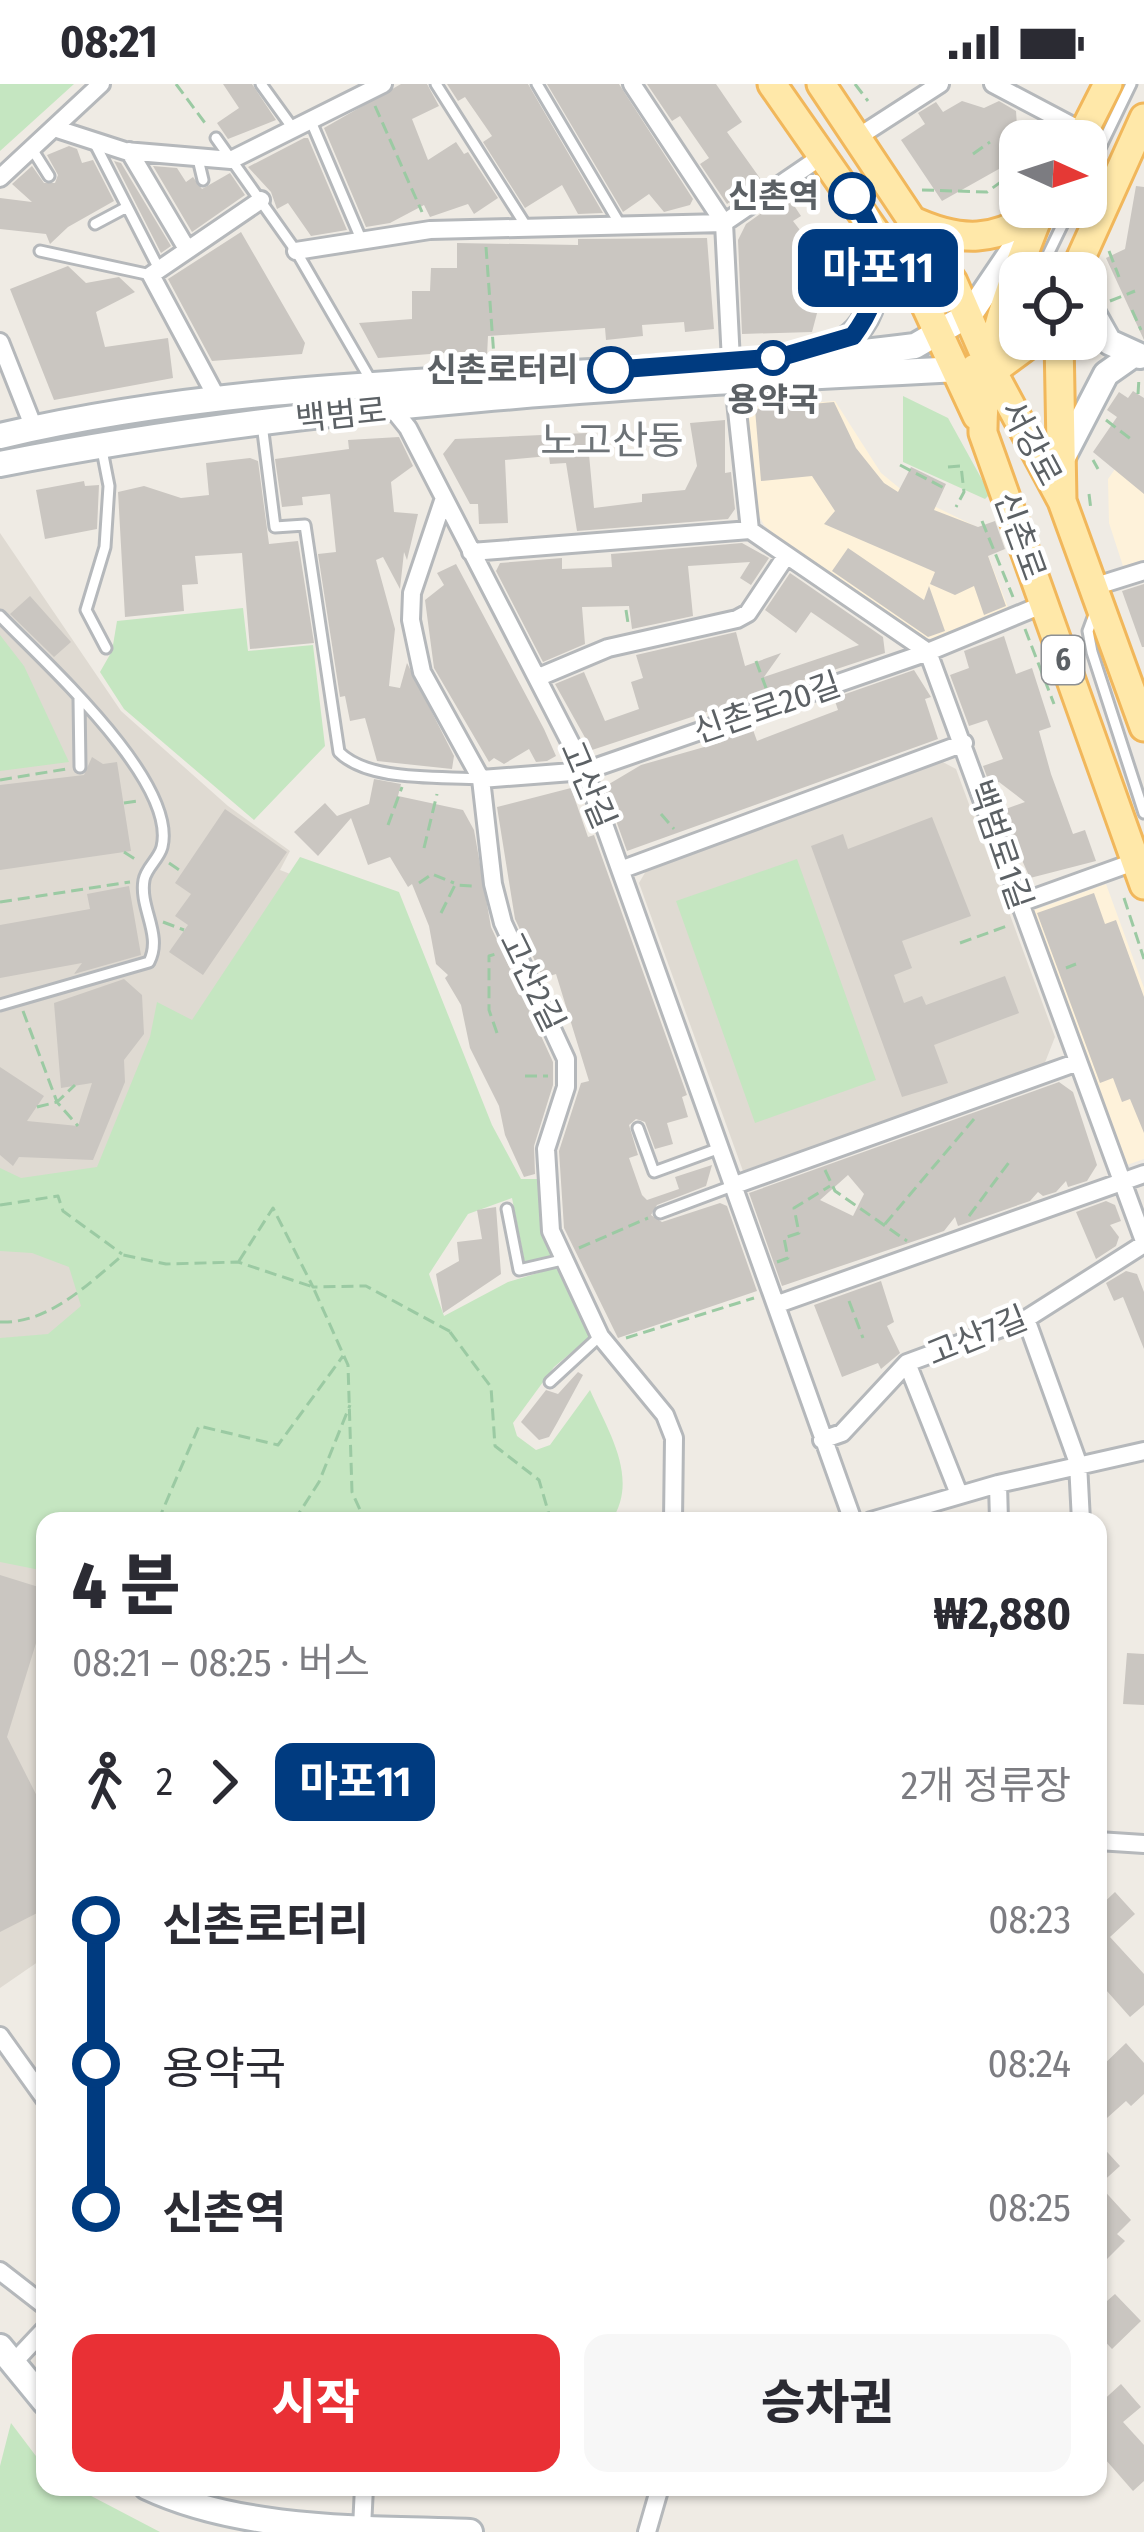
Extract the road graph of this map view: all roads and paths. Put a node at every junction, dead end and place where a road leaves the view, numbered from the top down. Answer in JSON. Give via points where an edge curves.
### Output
{"nodes":[{"id":1,"x":100,"y":84,"type":"edge"},
{"id":2,"x":176,"y":84,"type":"edge"},
{"id":3,"x":260,"y":84,"type":"edge"},
{"id":4,"x":436,"y":84,"type":"edge"},
{"id":5,"x":537,"y":84,"type":"edge"},
{"id":6,"x":632,"y":84,"type":"edge"},
{"id":7,"x":772,"y":84,"type":"edge"},
{"id":8,"x":820,"y":84,"type":"edge"},
{"id":9,"x":855,"y":84,"type":"edge"},
{"id":10,"x":940,"y":84,"type":"edge"},
{"id":11,"x":992,"y":84,"type":"edge"},
{"id":12,"x":1108,"y":84,"type":"edge"},
{"id":13,"x":1131,"y":84,"type":"edge"},
{"id":14,"x":376,"y":88,"type":"edge"},
{"id":15,"x":868,"y":101,"type":"dead end"},
{"id":16,"x":310,"y":118,"type":"junction"},
{"id":17,"x":1144,"y":118,"type":"edge"},
{"id":18,"x":1053,"y":120,"type":"edge"},
{"id":19,"x":1090,"y":120,"type":"edge"},
{"id":20,"x":292,"y":128,"type":"junction"},
{"id":21,"x":58,"y":129,"type":"junction"},
{"id":22,"x":1107,"y":134,"type":"edge"},
{"id":23,"x":858,"y":137,"type":"junction"},
{"id":24,"x":216,"y":138,"type":"joint"},
{"id":25,"x":990,"y":142,"type":"dead end"},
{"id":26,"x":95,"y":144,"type":"junction"},
{"id":27,"x":32,"y":149,"type":"junction"},
{"id":28,"x":1137,"y":149,"type":"edge"},
{"id":29,"x":129,"y":152,"type":"junction"},
{"id":30,"x":973,"y":154,"type":"dead end"},
{"id":31,"x":823,"y":155,"type":"junction"},
{"id":32,"x":198,"y":159,"type":"junction"},
{"id":33,"x":231,"y":160,"type":"junction"},
{"id":34,"x":49,"y":176,"type":"dead end"},
{"id":35,"x":0,"y":178,"type":"edge"},
{"id":36,"x":203,"y":180,"type":"dead end"},
{"id":37,"x":999,"y":184,"type":"edge"},
{"id":38,"x":921,"y":190,"type":"dead end"},
{"id":39,"x":261,"y":200,"type":"junction"},
{"id":40,"x":127,"y":207,"type":"junction"},
{"id":41,"x":910,"y":219,"type":"junction"},
{"id":42,"x":724,"y":223,"type":"junction"},
{"id":43,"x":95,"y":224,"type":"dead end"},
{"id":44,"x":527,"y":226,"type":"junction"},
{"id":45,"x":622,"y":226,"type":"junction"},
{"id":46,"x":485,"y":227,"type":"junction"},
{"id":47,"x":874,"y":227,"type":"junction"},
{"id":48,"x":1016,"y":228,"type":"edge"},
{"id":49,"x":1028,"y":228,"type":"edge"},
{"id":50,"x":1034,"y":228,"type":"edge"},
{"id":51,"x":430,"y":230,"type":"junction"},
{"id":52,"x":361,"y":239,"type":"junction"},
{"id":53,"x":1108,"y":248,"type":"dead end"},
{"id":54,"x":187,"y":249,"type":"junction"},
{"id":55,"x":40,"y":251,"type":"dead end"},
{"id":56,"x":296,"y":251,"type":"junction"},
{"id":57,"x":1090,"y":252,"type":"edge"},
{"id":58,"x":1103,"y":252,"type":"edge"},
{"id":59,"x":1111,"y":256,"type":"dead end"},
{"id":60,"x":155,"y":272,"type":"junction"},
{"id":61,"x":1119,"y":278,"type":"dead end"},
{"id":62,"x":1135,"y":291,"type":"dead end"},
{"id":63,"x":1107,"y":297,"type":"edge"},
{"id":64,"x":1107,"y":305,"type":"edge"},
{"id":65,"x":1113,"y":310,"type":"dead end"},
{"id":66,"x":1132,"y":310,"type":"dead end"},
{"id":67,"x":970,"y":314,"type":"junction"},
{"id":68,"x":943,"y":335,"type":"junction"},
{"id":69,"x":1107,"y":335,"type":"edge"},
{"id":70,"x":0,"y":342,"type":"edge"},
{"id":71,"x":999,"y":344,"type":"edge"},
{"id":72,"x":1140,"y":349,"type":"edge"},
{"id":73,"x":999,"y":355,"type":"edge"},
{"id":74,"x":781,"y":357,"type":"junction"},
{"id":75,"x":990,"y":359,"type":"junction"},
{"id":76,"x":494,"y":360,"type":"dead end"},
{"id":77,"x":1059,"y":360,"type":"edge"},
{"id":78,"x":959,"y":369,"type":"junction"},
{"id":79,"x":732,"y":372,"type":"junction"},
{"id":80,"x":1138,"y":394,"type":"dead end"},
{"id":81,"x":217,"y":398,"type":"junction"},
{"id":82,"x":383,"y":399,"type":"junction"},
{"id":83,"x":1095,"y":412,"type":"dead end"},
{"id":84,"x":262,"y":424,"type":"junction"},
{"id":85,"x":34,"y":428,"type":"junction"},
{"id":86,"x":983,"y":433,"type":"junction"},
{"id":87,"x":0,"y":436,"type":"edge"},
{"id":88,"x":1132,"y":440,"type":"dead end"},
{"id":89,"x":100,"y":445,"type":"junction"},
{"id":90,"x":1093,"y":460,"type":"dead end"},
{"id":91,"x":0,"y":464,"type":"edge"},
{"id":92,"x":900,"y":465,"type":"dead end"},
{"id":93,"x":948,"y":467,"type":"dead end"},
{"id":94,"x":1098,"y":469,"type":"dead end"},
{"id":95,"x":944,"y":488,"type":"dead end"},
{"id":96,"x":1061,"y":488,"type":"junction"},
{"id":97,"x":445,"y":498,"type":"junction"},
{"id":98,"x":956,"y":507,"type":"dead end"},
{"id":99,"x":982,"y":521,"type":"dead end"},
{"id":100,"x":751,"y":530,"type":"junction"},
{"id":101,"x":471,"y":552,"type":"junction"},
{"id":102,"x":787,"y":556,"type":"junction"},
{"id":103,"x":1144,"y":571,"type":"edge"},
{"id":104,"x":1096,"y":595,"type":"junction"},
{"id":105,"x":1030,"y":604,"type":"junction"},
{"id":106,"x":0,"y":616,"type":"edge"},
{"id":107,"x":106,"y":648,"type":"dead end"},
{"id":108,"x":928,"y":652,"type":"junction"},
{"id":109,"x":756,"y":661,"type":"dead end"},
{"id":110,"x":539,"y":676,"type":"junction"},
{"id":111,"x":79,"y":699,"type":"junction"},
{"id":112,"x":772,"y":706,"type":"junction"},
{"id":113,"x":1144,"y":727,"type":"edge"},
{"id":114,"x":964,"y":743,"type":"junction"},
{"id":115,"x":80,"y":767,"type":"joint"},
{"id":116,"x":585,"y":771,"type":"junction"},
{"id":117,"x":481,"y":778,"type":"junction"},
{"id":118,"x":0,"y":780,"type":"edge"},
{"id":119,"x":403,"y":781,"type":"dead end"},
{"id":120,"x":438,"y":786,"type":"dead end"},
{"id":121,"x":1144,"y":813,"type":"edge"},
{"id":122,"x":661,"y":814,"type":"dead end"},
{"id":123,"x":388,"y":825,"type":"dead end"},
{"id":124,"x":686,"y":845,"type":"junction"},
{"id":125,"x":424,"y":848,"type":"dead end"},
{"id":126,"x":623,"y":869,"type":"junction"},
{"id":127,"x":144,"y":879,"type":"junction"},
{"id":128,"x":1134,"y":882,"type":"edge"},
{"id":129,"x":419,"y":883,"type":"dead end"},
{"id":130,"x":455,"y":884,"type":"junction"},
{"id":131,"x":468,"y":887,"type":"dead end"},
{"id":132,"x":0,"y":902,"type":"edge"},
{"id":133,"x":1020,"y":903,"type":"junction"},
{"id":134,"x":441,"y":913,"type":"dead end"},
{"id":135,"x":150,"y":917,"type":"junction"},
{"id":136,"x":1012,"y":924,"type":"dead end"},
{"id":137,"x":184,"y":930,"type":"dead end"},
{"id":138,"x":961,"y":943,"type":"dead end"},
{"id":139,"x":507,"y":958,"type":"dead end"},
{"id":140,"x":1144,"y":959,"type":"edge"},
{"id":141,"x":18,"y":998,"type":"junction"},
{"id":142,"x":0,"y":1005,"type":"edge"},
{"id":143,"x":497,"y":1033,"type":"dead end"},
{"id":144,"x":1078,"y":1062,"type":"junction"},
{"id":145,"x":525,"y":1076,"type":"dead end"},
{"id":146,"x":538,"y":1077,"type":"dead end"},
{"id":147,"x":75,"y":1085,"type":"dead end"},
{"id":148,"x":973,"y":1100,"type":"junction"},
{"id":149,"x":57,"y":1102,"type":"junction"},
{"id":150,"x":37,"y":1107,"type":"dead end"},
{"id":151,"x":77,"y":1126,"type":"dead end"},
{"id":152,"x":638,"y":1128,"type":"dead end"},
{"id":153,"x":720,"y":1148,"type":"junction"},
{"id":154,"x":820,"y":1154,"type":"junction"},
{"id":155,"x":1010,"y":1161,"type":"dead end"},
{"id":156,"x":1144,"y":1174,"type":"edge"},
{"id":157,"x":1123,"y":1182,"type":"junction"},
{"id":158,"x":734,"y":1185,"type":"junction"},
{"id":159,"x":832,"y":1186,"type":"junction"},
{"id":160,"x":0,"y":1205,"type":"edge"},
{"id":161,"x":506,"y":1209,"type":"dead end"},
{"id":162,"x":660,"y":1213,"type":"joint"},
{"id":163,"x":885,"y":1224,"type":"junction"},
{"id":164,"x":975,"y":1235,"type":"junction"},
{"id":165,"x":1144,"y":1242,"type":"edge"},
{"id":166,"x":586,"y":1245,"type":"dead end"},
{"id":167,"x":124,"y":1255,"type":"junction"},
{"id":168,"x":920,"y":1255,"type":"junction"},
{"id":169,"x":562,"y":1259,"type":"junction"},
{"id":170,"x":238,"y":1262,"type":"junction"},
{"id":171,"x":764,"y":1266,"type":"junction"},
{"id":172,"x":842,"y":1282,"type":"junction"},
{"id":173,"x":313,"y":1287,"type":"junction"},
{"id":174,"x":776,"y":1298,"type":"junction"},
{"id":175,"x":1026,"y":1319,"type":"junction"},
{"id":176,"x":0,"y":1322,"type":"edge"},
{"id":177,"x":863,"y":1338,"type":"dead end"},
{"id":178,"x":604,"y":1340,"type":"junction"},
{"id":179,"x":344,"y":1354,"type":"junction"},
{"id":180,"x":907,"y":1364,"type":"junction"},
{"id":181,"x":550,"y":1382,"type":"dead end"},
{"id":182,"x":350,"y":1403,"type":"junction"},
{"id":183,"x":822,"y":1440,"type":"junction"},
{"id":184,"x":1144,"y":1451,"type":"edge"},
{"id":185,"x":1078,"y":1463,"type":"junction"},
{"id":186,"x":998,"y":1484,"type":"junction"},
{"id":187,"x":959,"y":1494,"type":"junction"},
{"id":188,"x":162,"y":1512,"type":"edge"},
{"id":189,"x":301,"y":1512,"type":"edge"},
{"id":190,"x":361,"y":1512,"type":"edge"},
{"id":191,"x":548,"y":1512,"type":"edge"},
{"id":192,"x":673,"y":1512,"type":"edge"},
{"id":193,"x":850,"y":1512,"type":"edge"},
{"id":194,"x":900,"y":1512,"type":"edge"},
{"id":195,"x":999,"y":1512,"type":"edge"},
{"id":196,"x":1081,"y":1512,"type":"edge"},
{"id":197,"x":1107,"y":1842,"type":"edge"},
{"id":198,"x":1144,"y":1844,"type":"edge"},
{"id":199,"x":0,"y":2036,"type":"edge"},
{"id":200,"x":36,"y":2086,"type":"edge"},
{"id":201,"x":0,"y":2271,"type":"edge"},
{"id":202,"x":36,"y":2299,"type":"edge"},
{"id":203,"x":36,"y":2335,"type":"edge"},
{"id":204,"x":6,"y":2355,"type":"edge"},
{"id":205,"x":36,"y":2391,"type":"edge"},
{"id":206,"x":166,"y":2496,"type":"edge"},
{"id":207,"x":364,"y":2496,"type":"edge"},
{"id":208,"x":657,"y":2496,"type":"edge"},
{"id":209,"x":362,"y":2528,"type":"junction"},
{"id":210,"x":470,"y":2532,"type":"edge"},
{"id":211,"x":646,"y":2532,"type":"edge"}],
"edges":[{"from":1,"to":21,"type":"street"},
{"from":2,"to":24,"type":"path"},
{"from":3,"to":20,"type":"lane"},
{"from":4,"to":44,"type":"lane"},
{"from":5,"to":45,"type":"lane"},
{"from":6,"to":42,"type":"street"},
{"from":7,"to":31,"type":"main road"},
{"from":8,"to":23,"type":"main road","name":"서강로"},
{"from":9,"to":15,"type":"path"},
{"from":10,"to":23,"type":"street"},
{"from":11,"to":18,"type":"street"},
{"from":12,"to":19,"type":"main road"},
{"from":13,"to":22,"type":"lane"},
{"from":14,"to":16,"type":"street"},
{"from":14,"to":51,"type":"path"},
{"from":16,"to":20,"type":"street"},
{"from":16,"to":52,"type":"lane"},
{"from":17,"to":28,"type":"main road"},
{"from":20,"to":33,"type":"street"},
{"from":21,"to":26,"type":"street"},
{"from":21,"to":27,"type":"street"},
{"from":23,"to":41,"type":"main road","name":"서강로"},
{"from":24,"to":33,"type":"lane"},
{"from":25,"to":30,"type":"path"},
{"from":26,"to":29,"type":"street"},
{"from":26,"to":40,"type":"lane"},
{"from":27,"to":34,"type":"lane"},
{"from":27,"to":35,"type":"street"},
{"from":28,"to":57,"type":"main road"},
{"from":29,"to":32,"type":"street"},
{"from":29,"to":54,"type":"street"},
{"from":31,"to":42,"type":"street"},
{"from":31,"to":47,"type":"main road","name":"서강로"},
{"from":32,"to":33,"type":"street"},
{"from":32,"to":36,"type":"lane"},
{"from":33,"to":39,"type":"lane"},
{"from":37,"to":38,"type":"path","via":[[987,192]]},
{"from":39,"to":54,"type":"street"},
{"from":39,"to":56,"type":"lane"},
{"from":40,"to":43,"type":"lane"},
{"from":40,"to":60,"type":"lane"},
{"from":41,"to":48,"type":"main road","via":[[984,238]]},
{"from":41,"to":67,"type":"main road","name":"서강로"},
{"from":42,"to":45,"type":"street"},
{"from":42,"to":79,"type":"street"},
{"from":44,"to":45,"type":"street"},
{"from":44,"to":46,"type":"street"},
{"from":46,"to":51,"type":"street"},
{"from":46,"to":76,"type":"path"},
{"from":47,"to":68,"type":"main road","name":"서강로"},
{"from":47,"to":74,"type":"main road","via":[[878,274],[860,326],[837,345]]},
{"from":49,"to":67,"type":"main road","name":"백범로"},
{"from":50,"to":75,"type":"main road","name":"신촌로","number":"6"},
{"from":51,"to":52,"type":"street"},
{"from":52,"to":56,"type":"street"},
{"from":53,"to":58,"type":"path"},
{"from":54,"to":60,"type":"street"},
{"from":55,"to":60,"type":"lane"},
{"from":56,"to":82,"type":"lane"},
{"from":59,"to":61,"type":"path"},
{"from":60,"to":81,"type":"street"},
{"from":62,"to":63,"type":"path"},
{"from":64,"to":65,"type":"path"},
{"from":66,"to":72,"type":"path"},
{"from":67,"to":68,"type":"main road","name":"백범로"},
{"from":67,"to":75,"type":"main road","name":"서강로"},
{"from":68,"to":74,"type":"main road","name":"백범로","via":[[915,346]]},
{"from":68,"to":78,"type":"main road","name":"서강로"},
{"from":69,"to":72,"type":"main road"},
{"from":70,"to":85,"type":"street"},
{"from":71,"to":75,"type":"lane"},
{"from":72,"to":80,"type":"path"},
{"from":72,"to":96,"type":"main road","via":[[1115,364],[1089,401]]},
{"from":73,"to":75,"type":"main road","name":"백범로"},
{"from":74,"to":79,"type":"main road","name":"백범로"},
{"from":75,"to":78,"type":"main road","name":"백범로"},
{"from":75,"to":86,"type":"main road","name":"신촌로","number":"6"},
{"from":75,"to":96,"type":"main road","name":"서강로"},
{"from":77,"to":96,"type":"main road","name":"신촌로","number":"6"},
{"from":78,"to":79,"type":"main road","name":"백범로"},
{"from":78,"to":86,"type":"main road","name":"서강로"},
{"from":79,"to":82,"type":"main road","name":"백범로"},
{"from":79,"to":100,"type":"street"},
{"from":81,"to":82,"type":"main road","name":"백범로"},
{"from":81,"to":85,"type":"main road","name":"백범로"},
{"from":82,"to":84,"type":"main road","name":"백범로"},
{"from":82,"to":97,"type":"street","name":"고산길"},
{"from":83,"to":88,"type":"path"},
{"from":84,"to":89,"type":"main road","name":"백범로"},
{"from":84,"to":117,"type":"lane","via":[[275,527],[305,525],[335,740],[345,758]]},
{"from":85,"to":87,"type":"main road","name":"백범로"},
{"from":86,"to":105,"type":"main road","name":"신촌로","number":"6"},
{"from":89,"to":91,"type":"main road","name":"백범로"},
{"from":89,"to":107,"type":"lane","via":[[109,486],[105,547],[86,610]]},
{"from":90,"to":94,"type":"path"},
{"from":92,"to":95,"type":"path"},
{"from":93,"to":98,"type":"path","via":[[961,466],[964,492]]},
{"from":96,"to":104,"type":"main road","name":"신촌로","number":"6"},
{"from":97,"to":101,"type":"street","name":"고산길"},
{"from":97,"to":117,"type":"street","name":"고산2길","via":[[412,593],[411,620],[431,694]]},
{"from":99,"to":105,"type":"path"},
{"from":100,"to":101,"type":"street"},
{"from":100,"to":102,"type":"street"},
{"from":101,"to":110,"type":"street","name":"고산길"},
{"from":102,"to":108,"type":"street"},
{"from":102,"to":110,"type":"street","via":[[737,619],[608,648]]},
{"from":103,"to":104,"type":"street","name":"신촌로"},
{"from":104,"to":113,"type":"main road","name":"신촌로","number":"6"},
{"from":104,"to":121,"type":"lane","via":[[1092,652]]},
{"from":105,"to":108,"type":"street","name":"신촌로20길"},
{"from":105,"to":128,"type":"main road","name":"신촌로","number":"6"},
{"from":106,"to":111,"type":"lane"},
{"from":108,"to":112,"type":"street","name":"신촌로20길"},
{"from":108,"to":114,"type":"street","name":"백범로1길"},
{"from":109,"to":112,"type":"path"},
{"from":110,"to":116,"type":"street","name":"고산길"},
{"from":111,"to":115,"type":"lane"},
{"from":111,"to":127,"type":"lane","via":[[136,760],[160,821],[162,847]]},
{"from":112,"to":116,"type":"street","name":"신촌로20길"},
{"from":114,"to":124,"type":"street"},
{"from":114,"to":133,"type":"street","name":"백범로1길"},
{"from":115,"to":118,"type":"path"},
{"from":116,"to":117,"type":"street","name":"신촌로20길"},
{"from":116,"to":126,"type":"street","name":"고산길"},
{"from":117,"to":169,"type":"street","name":"고산2길","via":[[503,923],[566,1059],[545,1171]]},
{"from":119,"to":123,"type":"path"},
{"from":120,"to":125,"type":"path"},
{"from":122,"to":124,"type":"path"},
{"from":124,"to":126,"type":"street"},
{"from":126,"to":153,"type":"street","name":"고산길"},
{"from":127,"to":132,"type":"path"},
{"from":127,"to":135,"type":"lane"},
{"from":128,"to":133,"type":"street"},
{"from":128,"to":140,"type":"path"},
{"from":129,"to":130,"type":"path","via":[[432,874]]},
{"from":130,"to":131,"type":"path"},
{"from":130,"to":134,"type":"path"},
{"from":133,"to":144,"type":"street","name":"백범로1길"},
{"from":135,"to":137,"type":"path"},
{"from":135,"to":141,"type":"lane","via":[[149,962]]},
{"from":136,"to":138,"type":"path"},
{"from":139,"to":143,"type":"path","via":[[489,956]]},
{"from":141,"to":142,"type":"lane"},
{"from":141,"to":149,"type":"path"},
{"from":144,"to":148,"type":"street"},
{"from":144,"to":157,"type":"street","name":"백범로1길"},
{"from":145,"to":146,"type":"path"},
{"from":147,"to":149,"type":"path"},
{"from":148,"to":154,"type":"street"},
{"from":148,"to":163,"type":"path","via":[[976,1115],[965,1131]]},
{"from":149,"to":150,"type":"path"},
{"from":149,"to":151,"type":"path"},
{"from":152,"to":153,"type":"lane","via":[[654,1172]]},
{"from":153,"to":158,"type":"street","name":"고산길"},
{"from":154,"to":158,"type":"street"},
{"from":154,"to":159,"type":"path"},
{"from":155,"to":164,"type":"path","via":[[969,1214]]},
{"from":156,"to":157,"type":"street"},
{"from":157,"to":164,"type":"street"},
{"from":157,"to":165,"type":"street","name":"백범로1길"},
{"from":158,"to":162,"type":"lane"},
{"from":158,"to":171,"type":"street","name":"고산길"},
{"from":159,"to":163,"type":"path"},
{"from":159,"to":171,"type":"path","via":[[794,1208],[800,1233],[784,1238],[788,1258]]},
{"from":160,"to":167,"type":"path","via":[[58,1196],[63,1211]]},
{"from":161,"to":169,"type":"lane","via":[[519,1270]]},
{"from":162,"to":166,"type":"path"},
{"from":163,"to":168,"type":"path"},
{"from":164,"to":168,"type":"street"},
{"from":165,"to":175,"type":"street","name":"고산7길"},
{"from":167,"to":170,"type":"path","via":[[166,1264]]},
{"from":167,"to":176,"type":"path","via":[[68,1302]]},
{"from":168,"to":172,"type":"street"},
{"from":169,"to":178,"type":"street","name":"고산2길"},
{"from":170,"to":173,"type":"path"},
{"from":170,"to":173,"type":"path","via":[[273,1208]]},
{"from":171,"to":174,"type":"street","name":"고산길"},
{"from":172,"to":174,"type":"street"},
{"from":172,"to":177,"type":"path"},
{"from":173,"to":179,"type":"path"},
{"from":173,"to":191,"type":"path","via":[[366,1286],[450,1331],[491,1387],[495,1446],[539,1480]]},
{"from":174,"to":178,"type":"path"},
{"from":174,"to":183,"type":"street","name":"고산길"},
{"from":175,"to":180,"type":"street","name":"고산7길"},
{"from":175,"to":185,"type":"street"},
{"from":178,"to":181,"type":"lane"},
{"from":178,"to":192,"type":"street","name":"고산2길","via":[[647,1387],[674,1438]]},
{"from":179,"to":182,"type":"path"},
{"from":179,"to":188,"type":"path","via":[[278,1445],[200,1426]]},
{"from":180,"to":183,"type":"street","name":"고산7길","via":[[842,1433]]},
{"from":180,"to":187,"type":"street"},
{"from":182,"to":189,"type":"path"},
{"from":182,"to":190,"type":"path","via":[[352,1492]]},
{"from":183,"to":193,"type":"street","name":"고산길"},
{"from":184,"to":185,"type":"street"},
{"from":185,"to":186,"type":"street"},
{"from":185,"to":196,"type":"street"},
{"from":186,"to":187,"type":"street"},
{"from":186,"to":195,"type":"street"},
{"from":187,"to":194,"type":"street"},
{"from":197,"to":198,"type":"street"},
{"from":199,"to":200,"type":"street"},
{"from":201,"to":202,"type":"street"},
{"from":203,"to":204,"type":"street"},
{"from":204,"to":205,"type":"main road"},
{"from":206,"to":209,"type":"main road","via":[[245,2522]]},
{"from":207,"to":209,"type":"street"},
{"from":208,"to":211,"type":"street"},
{"from":209,"to":210,"type":"main road"}]}
